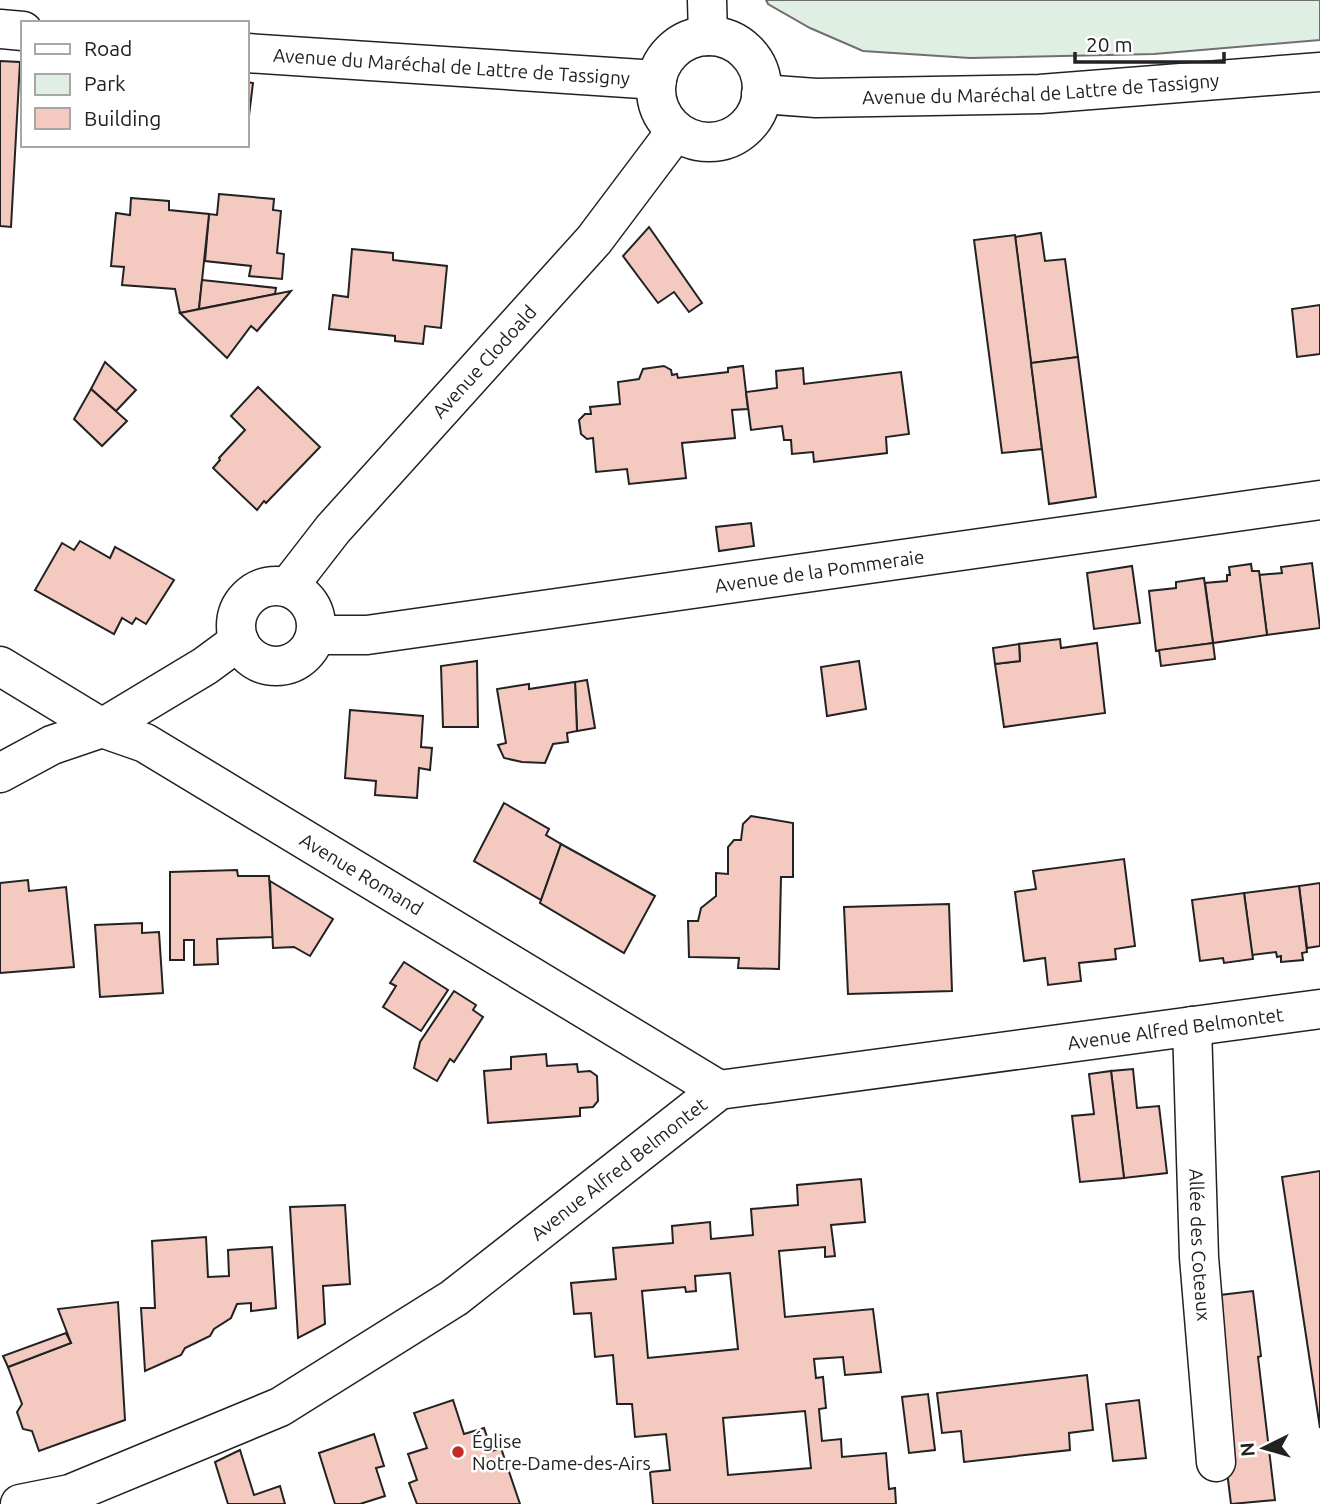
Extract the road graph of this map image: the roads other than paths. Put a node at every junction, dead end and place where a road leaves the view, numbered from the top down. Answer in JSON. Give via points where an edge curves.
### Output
{"nodes":[{"id":1,"x":707,"y":18,"type":"edge"},
{"id":2,"x":0,"y":29,"type":"edge"},
{"id":3,"x":21,"y":31,"type":"edge"},
{"id":4,"x":248,"y":53,"type":"edge"},
{"id":5,"x":1320,"y":72,"type":"edge"},
{"id":6,"x":657,"y":80,"type":"junction"},
{"id":7,"x":761,"y":94,"type":"junction"},
{"id":8,"x":676,"y":131,"type":"junction"},
{"id":9,"x":1320,"y":499,"type":"edge"},
{"id":10,"x":288,"y":587,"type":"junction"},
{"id":11,"x":316,"y":635,"type":"junction"},
{"id":12,"x":239,"y":641,"type":"junction"},
{"id":13,"x":0,"y":666,"type":"edge"},
{"id":14,"x":102,"y":728,"type":"junction"},
{"id":15,"x":0,"y":773,"type":"edge"},
{"id":16,"x":1320,"y":1009,"type":"edge"},
{"id":17,"x":1192,"y":1026,"type":"junction"},
{"id":18,"x":719,"y":1090,"type":"junction"},
{"id":19,"x":1216,"y":1462,"type":"dead end"},
{"id":20,"x":20,"y":1504,"type":"edge"}],
"edges":[{"from":1,"to":6,"type":"street","via":[[690,39],[674,48]]},
{"from":1,"to":7,"type":"street","via":[[748,52],[761,79]]},
{"from":2,"to":3,"type":"street"},
{"from":4,"to":6,"type":"street","name":"Avenue du Maréchal de Lattre de Tassigny"},
{"from":5,"to":7,"type":"street","name":"Avenue du Maréchal de Lattre de Tassigny","via":[[1040,94],[816,98]]},
{"from":6,"to":8,"type":"street","via":[[659,109]]},
{"from":7,"to":8,"type":"street","via":[[749,124],[721,141],[690,139]]},
{"from":8,"to":10,"type":"street","name":"Avenue Clodoald","via":[[594,240],[333,530]]},
{"from":9,"to":11,"type":"street","name":"Avenue de la Pommeraie","via":[[367,635]]},
{"from":10,"to":11,"type":"street","via":[[307,600],[314,612]]},
{"from":10,"to":12,"type":"street","via":[[258,589],[244,602],[237,615]]},
{"from":11,"to":12,"type":"street","via":[[300,659],[288,665],[262,664],[250,657]]},
{"from":12,"to":14,"type":"street"},
{"from":13,"to":14,"type":"street","name":"Avenue Romand"},
{"from":14,"to":15,"type":"street","via":[[52,745]]},
{"from":14,"to":18,"type":"street","name":"Avenue Romand","via":[[145,743]]},
{"from":16,"to":17,"type":"street","name":"Avenue Alfred Belmontet"},
{"from":17,"to":18,"type":"street","name":"Avenue Alfred Belmontet"},
{"from":17,"to":19,"type":"street","name":"Allée des Coteaux","via":[[1199,1256]]},
{"from":18,"to":20,"type":"street","name":"Avenue Alfred Belmontet","via":[[454,1298],[280,1407],[70,1494]]}]}
